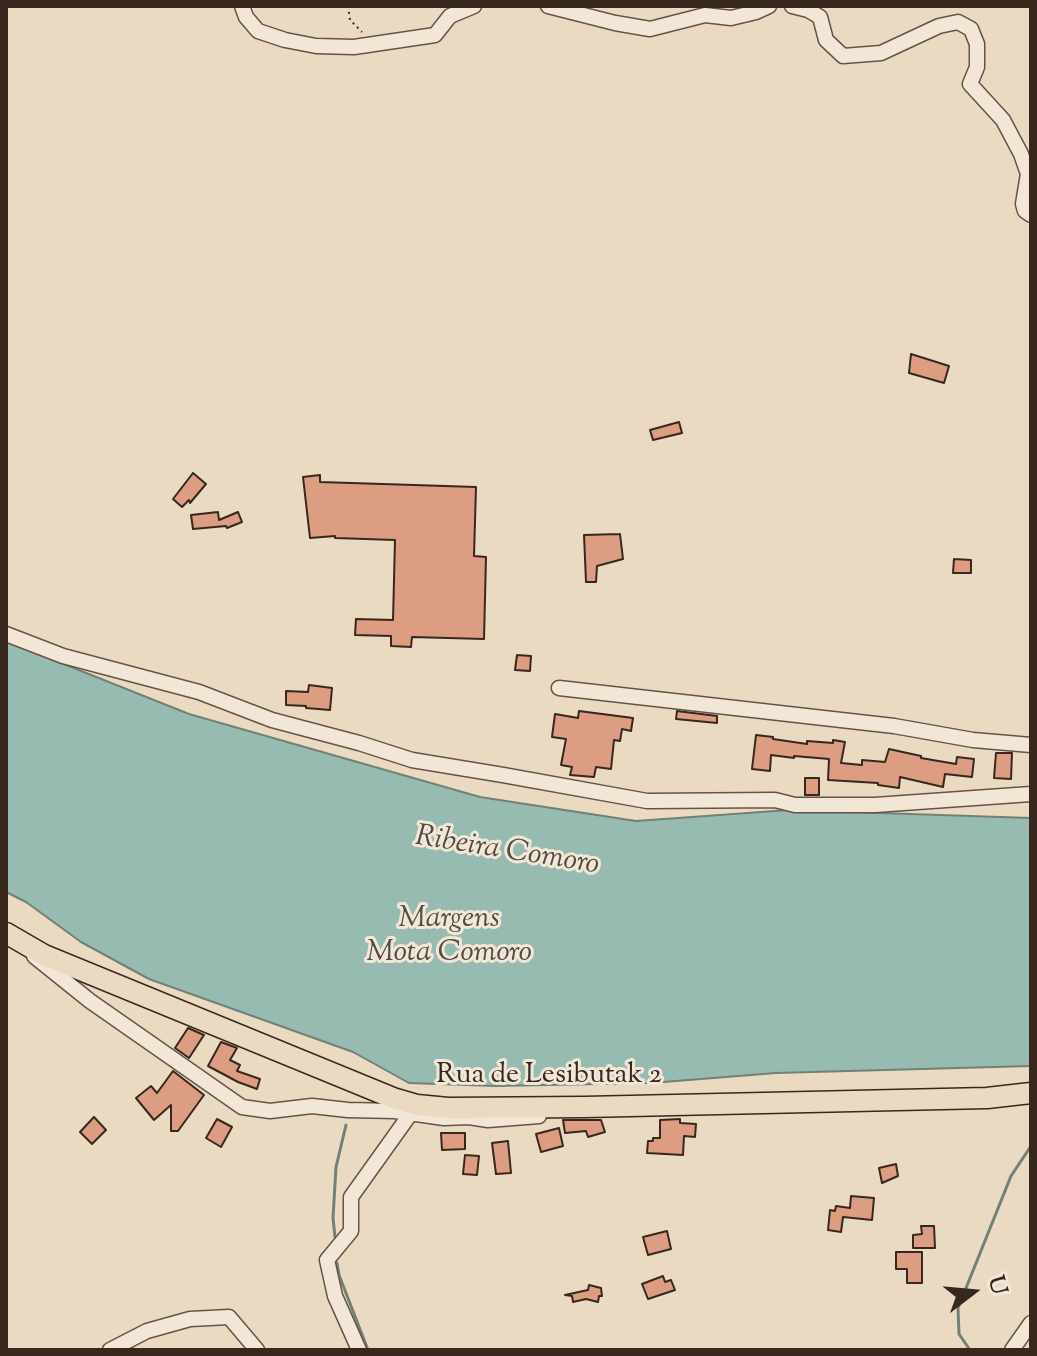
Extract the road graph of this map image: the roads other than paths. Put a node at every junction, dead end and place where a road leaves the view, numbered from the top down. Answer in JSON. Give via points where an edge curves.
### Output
{"nodes":[{"id":1,"x":242,"y":6,"type":"edge"},
{"id":2,"x":474,"y":6,"type":"edge"},
{"id":3,"x":548,"y":6,"type":"edge"},
{"id":4,"x":769,"y":6,"type":"edge"},
{"id":5,"x":792,"y":6,"type":"edge"},
{"id":6,"x":1031,"y":215,"type":"edge"},
{"id":7,"x":6,"y":634,"type":"edge"},
{"id":8,"x":559,"y":688,"type":"dead end"},
{"id":9,"x":1031,"y":745,"type":"edge"},
{"id":10,"x":1031,"y":794,"type":"edge"},
{"id":11,"x":6,"y":933,"type":"edge"},
{"id":12,"x":1031,"y":1093,"type":"edge"},
{"id":13,"x":585,"y":1107,"type":"junction"},
{"id":14,"x":411,"y":1113,"type":"junction"},
{"id":15,"x":1031,"y":1323,"type":"edge"},
{"id":16,"x":110,"y":1350,"type":"edge"},
{"id":17,"x":257,"y":1350,"type":"edge"},
{"id":18,"x":359,"y":1350,"type":"edge"},
{"id":19,"x":1012,"y":1350,"type":"edge"}],
"edges":[{"from":1,"to":2,"type":"street","via":[[258,31],[316,46],[354,47],[435,35],[450,16]]},
{"from":3,"to":4,"type":"street","via":[[650,29],[705,15],[731,18]]},
{"from":5,"to":6,"type":"street","via":[[820,17],[826,40],[843,56],[881,53],[939,26],[958,22],[971,29],[977,67],[970,84],[1003,120],[1021,154],[1028,174],[1023,204]]},
{"from":7,"to":10,"type":"street","via":[[63,656],[199,692],[272,720],[412,760],[647,801],[875,805]]},
{"from":8,"to":9,"type":"street"},
{"from":11,"to":13,"type":"main road","name":"Rua de Lesibutak 2","via":[[44,955],[405,1102],[448,1108]]},
{"from":11,"to":14,"type":"street","via":[[90,1001],[242,1107]]},
{"from":12,"to":13,"type":"main road","name":"Rua de Lesibutak 2"},
{"from":13,"to":14,"type":"street","via":[[488,1120]]},
{"from":14,"to":18,"type":"street","via":[[351,1197],[351,1231],[327,1260],[335,1296]]},
{"from":15,"to":19,"type":"street"},
{"from":16,"to":17,"type":"street","via":[[147,1331],[190,1319],[229,1317]]}]}
